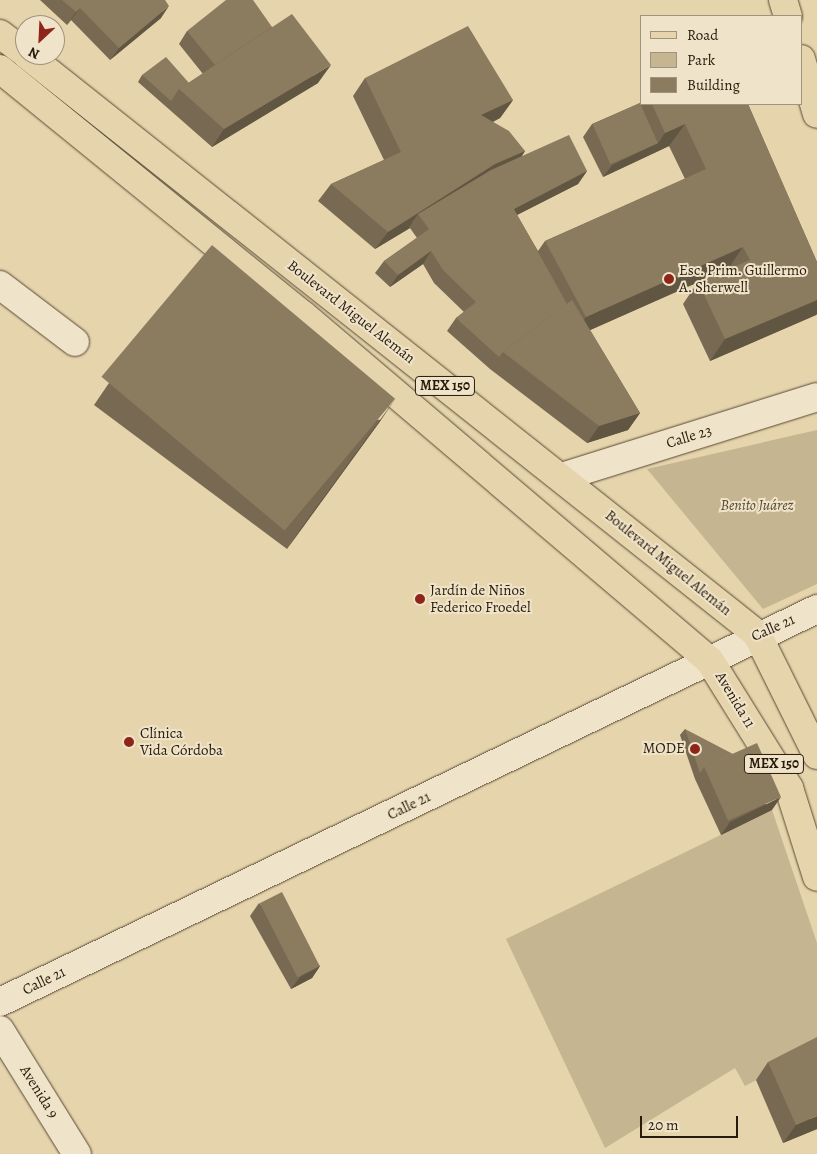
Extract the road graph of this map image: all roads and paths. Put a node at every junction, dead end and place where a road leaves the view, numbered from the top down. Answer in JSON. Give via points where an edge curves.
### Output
{"nodes":[{"id":1,"x":783,"y":0,"type":"edge"},
{"id":2,"x":788,"y":15,"type":"edge"},
{"id":3,"x":0,"y":34,"type":"edge"},
{"id":4,"x":15,"y":46,"type":"edge"},
{"id":5,"x":802,"y":62,"type":"edge"},
{"id":6,"x":40,"y":65,"type":"edge"},
{"id":7,"x":0,"y":69,"type":"edge"},
{"id":8,"x":817,"y":114,"type":"edge"},
{"id":9,"x":0,"y":284,"type":"edge"},
{"id":10,"x":325,"y":291,"type":"junction"},
{"id":11,"x":304,"y":315,"type":"junction"},
{"id":12,"x":75,"y":342,"type":"dead end"},
{"id":13,"x":817,"y":397,"type":"edge"},
{"id":14,"x":562,"y":477,"type":"junction"},
{"id":15,"x":817,"y":609,"type":"edge"},
{"id":16,"x":757,"y":634,"type":"junction"},
{"id":17,"x":710,"y":661,"type":"junction"},
{"id":18,"x":817,"y":755,"type":"edge"},
{"id":19,"x":817,"y":877,"type":"edge"},
{"id":20,"x":0,"y":1002,"type":"edge"},
{"id":21,"x":0,"y":1030,"type":"edge"},
{"id":22,"x":77,"y":1154,"type":"edge"}],
"edges":[{"from":1,"to":2,"type":"main road"},
{"from":3,"to":4,"type":"main road","name":"Boulevard Miguel Alemán","number":"MEX 150"},
{"from":5,"to":8,"type":"main road"},
{"from":6,"to":10,"type":"main road","name":"Boulevard Miguel Alemán","number":"MEX 150"},
{"from":7,"to":11,"type":"main road","name":"Boulevard Miguel Alemán","number":"MEX 150"},
{"from":9,"to":12,"type":"street"},
{"from":10,"to":11,"type":"main road"},
{"from":10,"to":14,"type":"main road","name":"Boulevard Miguel Alemán","number":"MEX 150"},
{"from":11,"to":17,"type":"main road","name":"Boulevard Miguel Alemán","number":"MEX 150"},
{"from":13,"to":14,"type":"street","name":"Calle 23"},
{"from":14,"to":16,"type":"main road","name":"Boulevard Miguel Alemán","number":"MEX 150"},
{"from":15,"to":16,"type":"street","name":"Calle 21"},
{"from":16,"to":17,"type":"street","name":"Calle 21"},
{"from":16,"to":18,"type":"main road","name":"Boulevard Miguel Alemán","number":"MEX 150"},
{"from":17,"to":19,"type":"main road","name":"Avenida 11","number":"MEX 150","via":[[788,788]]},
{"from":17,"to":20,"type":"street","name":"Calle 21"},
{"from":21,"to":22,"type":"street","name":"Avenida 9"}]}
